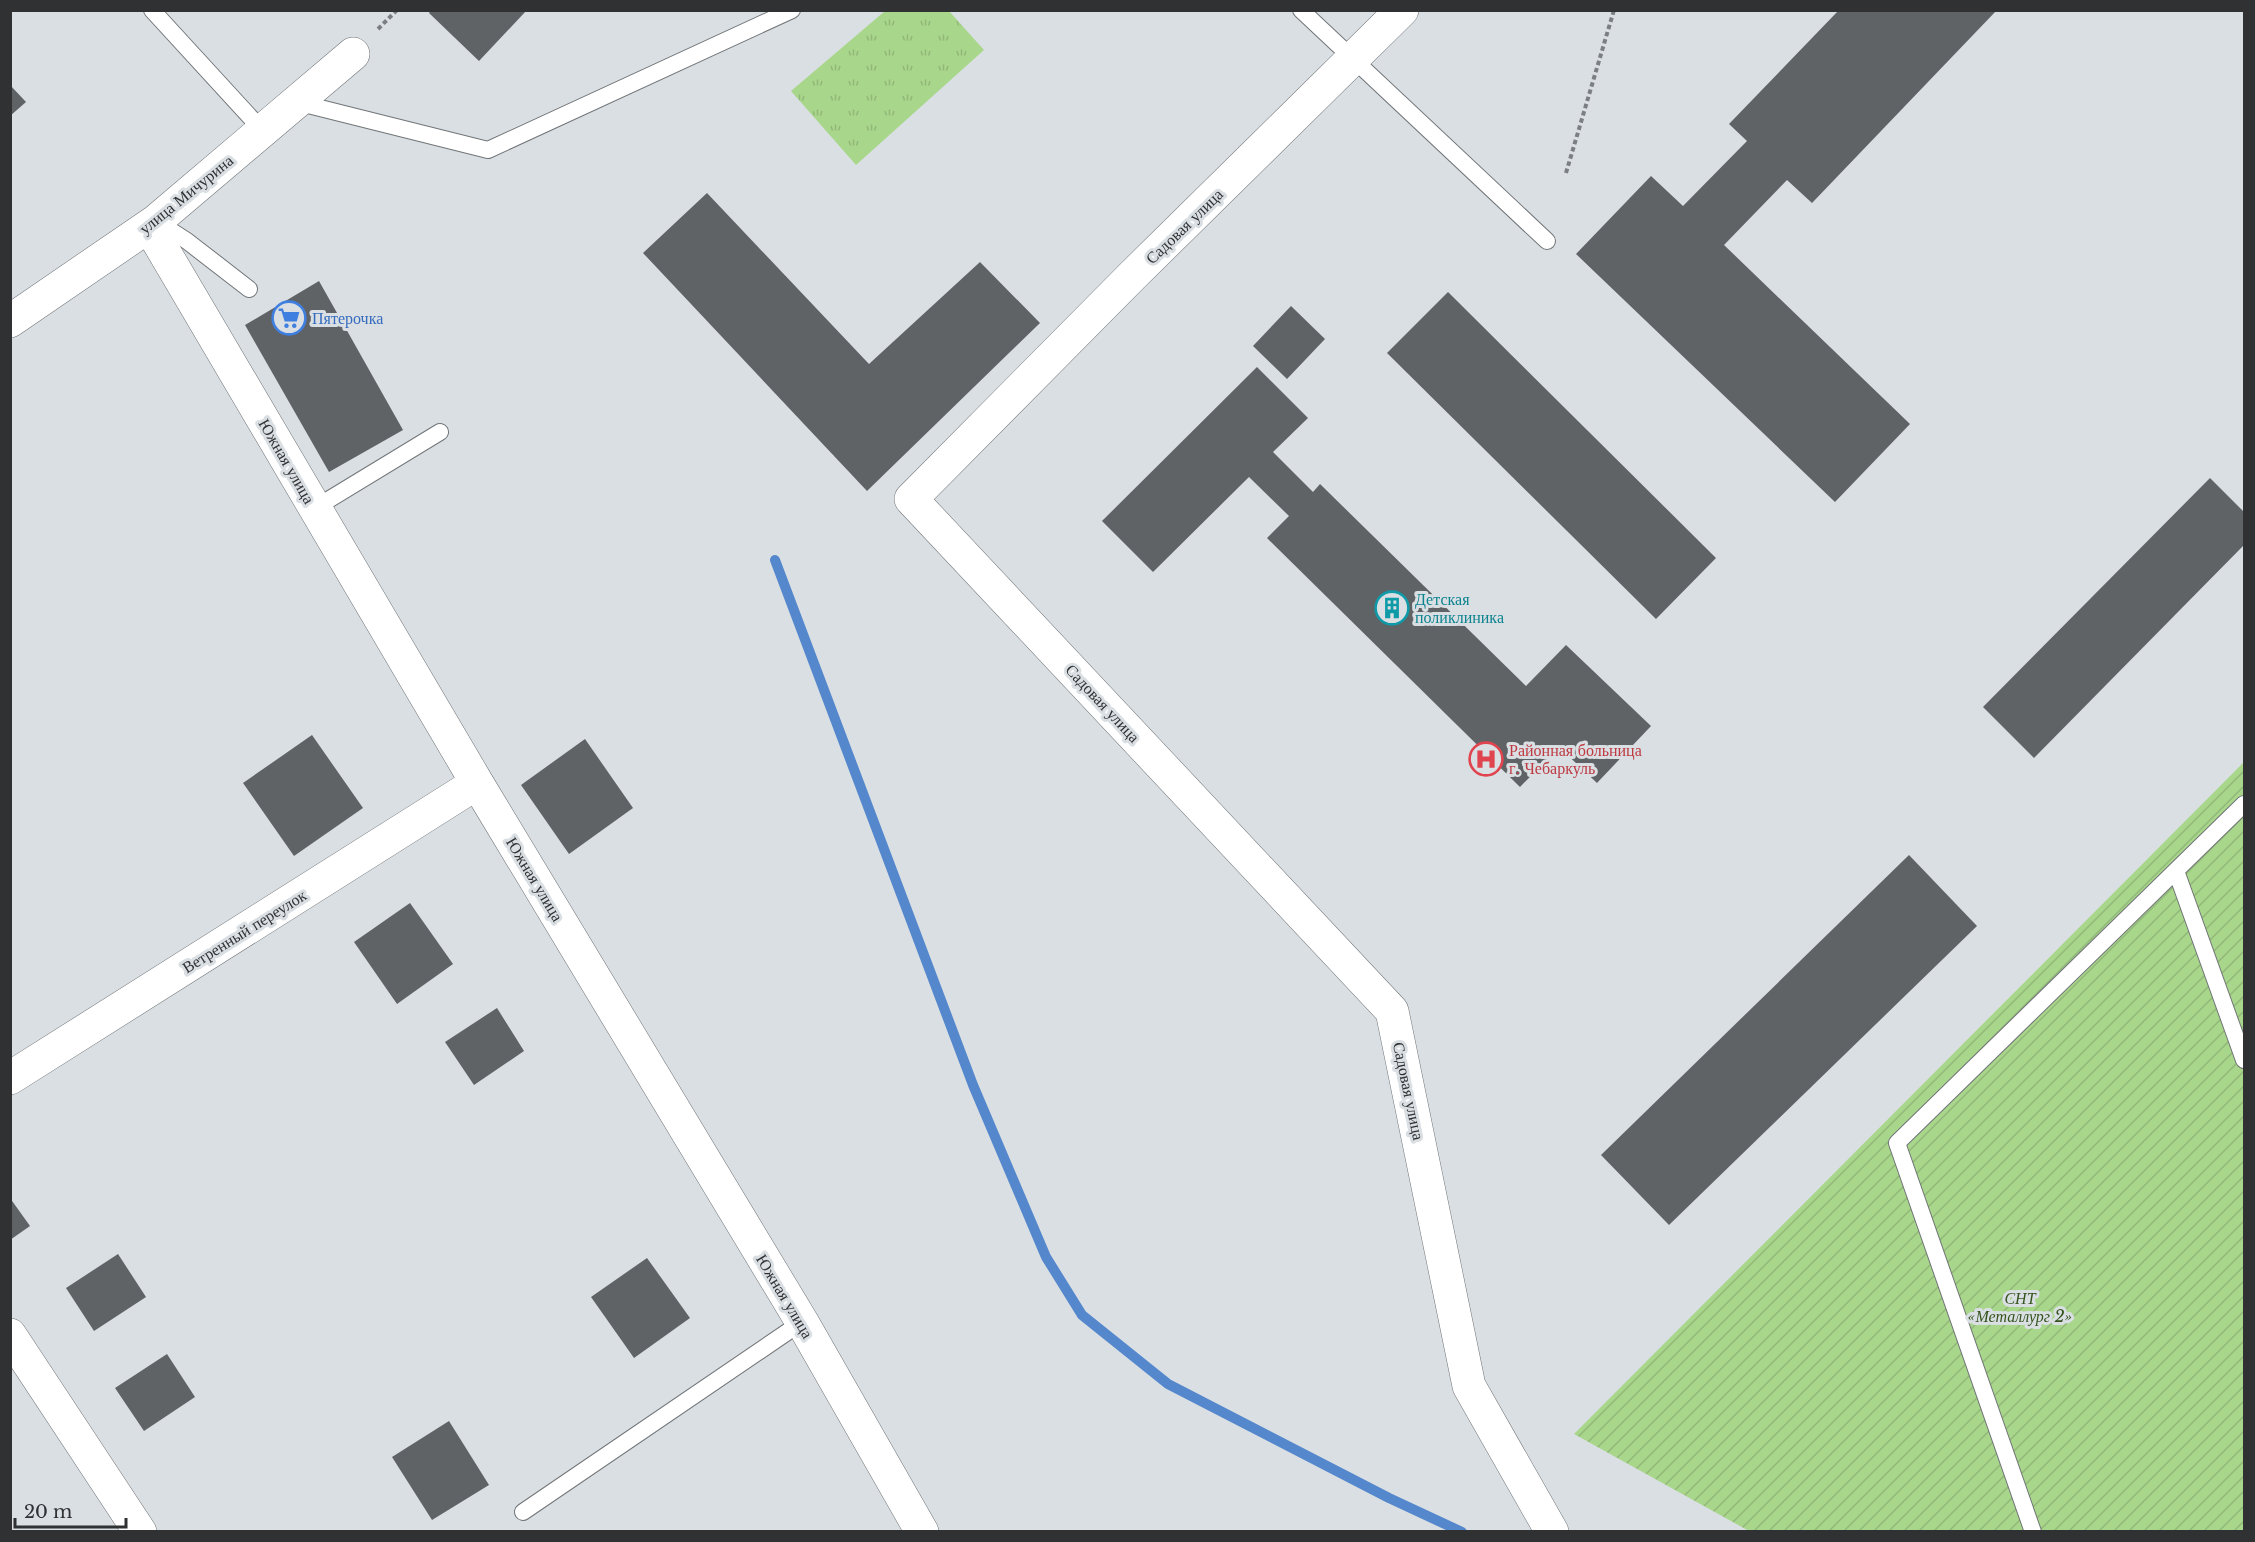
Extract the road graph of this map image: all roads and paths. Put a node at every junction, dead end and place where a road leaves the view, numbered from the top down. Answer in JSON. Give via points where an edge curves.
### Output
{"nodes":[{"id":1,"x":152,"y":10,"type":"edge"},
{"id":2,"x":792,"y":10,"type":"edge"},
{"id":3,"x":1301,"y":10,"type":"edge"},
{"id":4,"x":1402,"y":10,"type":"edge"},
{"id":5,"x":1614,"y":10,"type":"edge"},
{"id":6,"x":353,"y":54,"type":"dead end"},
{"id":7,"x":1353,"y":60,"type":"junction"},
{"id":8,"x":295,"y":102,"type":"junction"},
{"id":9,"x":262,"y":130,"type":"junction"},
{"id":10,"x":1566,"y":173,"type":"dead end"},
{"id":11,"x":152,"y":224,"type":"junction"},
{"id":12,"x":1547,"y":241,"type":"dead end"},
{"id":13,"x":249,"y":289,"type":"dead end"},
{"id":14,"x":10,"y":321,"type":"edge"},
{"id":15,"x":440,"y":432,"type":"dead end"},
{"id":16,"x":315,"y":508,"type":"junction"},
{"id":17,"x":477,"y":783,"type":"junction"},
{"id":18,"x":2244,"y":804,"type":"edge"},
{"id":19,"x":2176,"y":872,"type":"junction"},
{"id":20,"x":2244,"y":1060,"type":"edge"},
{"id":21,"x":10,"y":1078,"type":"edge"},
{"id":22,"x":802,"y":1322,"type":"junction"},
{"id":23,"x":10,"y":1335,"type":"edge"},
{"id":24,"x":523,"y":1512,"type":"dead end"},
{"id":25,"x":140,"y":1532,"type":"edge"},
{"id":26,"x":922,"y":1532,"type":"edge"},
{"id":27,"x":1552,"y":1532,"type":"edge"},
{"id":28,"x":2033,"y":1532,"type":"edge"}],
"edges":[{"from":1,"to":9,"type":"lane"},
{"from":2,"to":8,"type":"lane","via":[[488,150]]},
{"from":3,"to":7,"type":"lane"},
{"from":4,"to":7,"type":"street","name":"Садовая улица"},
{"from":5,"to":10,"type":"path"},
{"from":6,"to":8,"type":"street","name":"улица Мичурина"},
{"from":7,"to":12,"type":"lane"},
{"from":7,"to":27,"type":"street","name":"Садовая улица","via":[[911,500],[1392,1011],[1469,1386]]},
{"from":8,"to":9,"type":"street","name":"улица Мичурина"},
{"from":9,"to":11,"type":"street","name":"улица Мичурина"},
{"from":11,"to":13,"type":"lane","via":[[187,242]]},
{"from":11,"to":14,"type":"street","name":"улица Мичурина"},
{"from":11,"to":16,"type":"street","name":"Южная улица"},
{"from":15,"to":16,"type":"lane"},
{"from":16,"to":17,"type":"street","name":"Южная улица"},
{"from":17,"to":21,"type":"street","name":"Ветренный переулок"},
{"from":17,"to":22,"type":"street","name":"Южная улица"},
{"from":18,"to":19,"type":"lane"},
{"from":19,"to":20,"type":"lane"},
{"from":19,"to":28,"type":"lane","via":[[1897,1143]]},
{"from":22,"to":24,"type":"lane"},
{"from":22,"to":26,"type":"street","name":"Южная улица"},
{"from":23,"to":25,"type":"street"}]}
